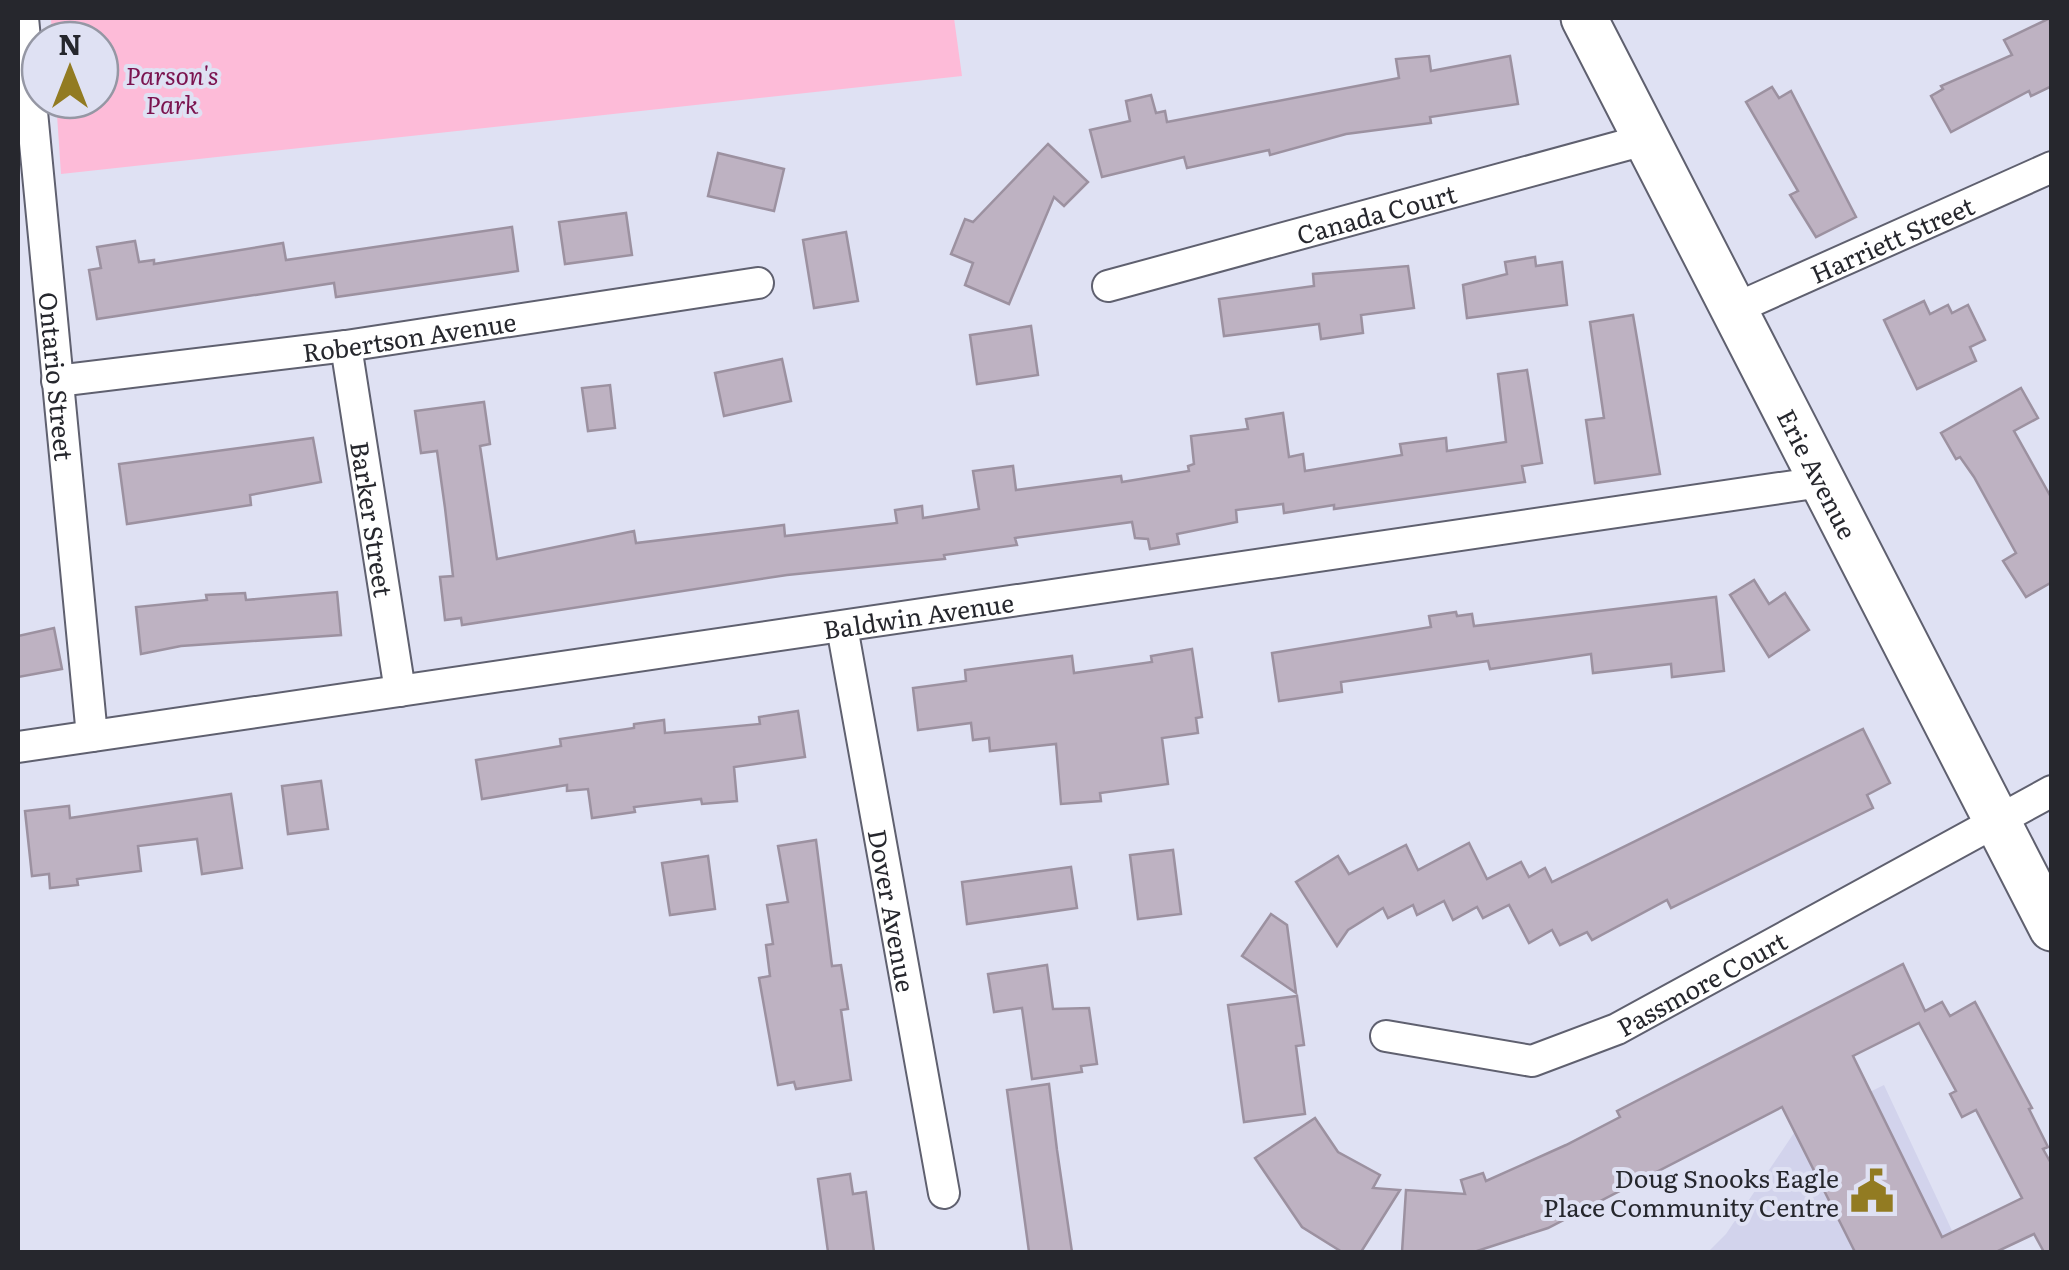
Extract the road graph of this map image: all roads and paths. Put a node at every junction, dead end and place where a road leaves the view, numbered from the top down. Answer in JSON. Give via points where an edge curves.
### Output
{"nodes":[{"id":1,"x":23,"y":18,"type":"edge"},
{"id":2,"x":1584,"y":18,"type":"edge"},
{"id":3,"x":1644,"y":140,"type":"junction"},
{"id":4,"x":2052,"y":167,"type":"edge"},
{"id":5,"x":758,"y":283,"type":"dead end"},
{"id":6,"x":1108,"y":286,"type":"dead end"},
{"id":7,"x":1732,"y":310,"type":"junction"},
{"id":8,"x":346,"y":346,"type":"junction"},
{"id":9,"x":57,"y":381,"type":"junction"},
{"id":10,"x":1821,"y":482,"type":"junction"},
{"id":11,"x":842,"y":627,"type":"junction"},
{"id":12,"x":400,"y":692,"type":"junction"},
{"id":13,"x":92,"y":736,"type":"junction"},
{"id":14,"x":18,"y":747,"type":"edge"},
{"id":15,"x":2052,"y":792,"type":"edge"},
{"id":16,"x":1997,"y":825,"type":"junction"},
{"id":17,"x":2052,"y":928,"type":"edge"},
{"id":18,"x":1386,"y":1036,"type":"dead end"},
{"id":19,"x":944,"y":1193,"type":"dead end"}],
"edges":[{"from":1,"to":9,"type":"street","name":"Ontario Street"},
{"from":2,"to":3,"type":"main road","name":"Erie Avenue"},
{"from":3,"to":6,"type":"street","name":"Canada Court"},
{"from":3,"to":7,"type":"main road","name":"Erie Avenue"},
{"from":4,"to":7,"type":"street","name":"Harriett Street"},
{"from":5,"to":8,"type":"street","name":"Robertson Avenue"},
{"from":7,"to":10,"type":"main road","name":"Erie Avenue"},
{"from":8,"to":9,"type":"street","name":"Robertson Avenue"},
{"from":8,"to":12,"type":"street","name":"Barker Street"},
{"from":9,"to":13,"type":"street","name":"Ontario Street"},
{"from":10,"to":11,"type":"street","name":"Baldwin Avenue"},
{"from":10,"to":16,"type":"main road","name":"Erie Avenue"},
{"from":11,"to":12,"type":"street","name":"Baldwin Avenue"},
{"from":11,"to":19,"type":"street","name":"Dover Avenue"},
{"from":12,"to":13,"type":"street","name":"Baldwin Avenue"},
{"from":13,"to":14,"type":"street","name":"Baldwin Avenue"},
{"from":15,"to":16,"type":"street","name":"Passmore Court"},
{"from":16,"to":17,"type":"main road","name":"Erie Avenue"},
{"from":16,"to":18,"type":"street","name":"Passmore Court","via":[[1617,1029],[1532,1061]]}]}
